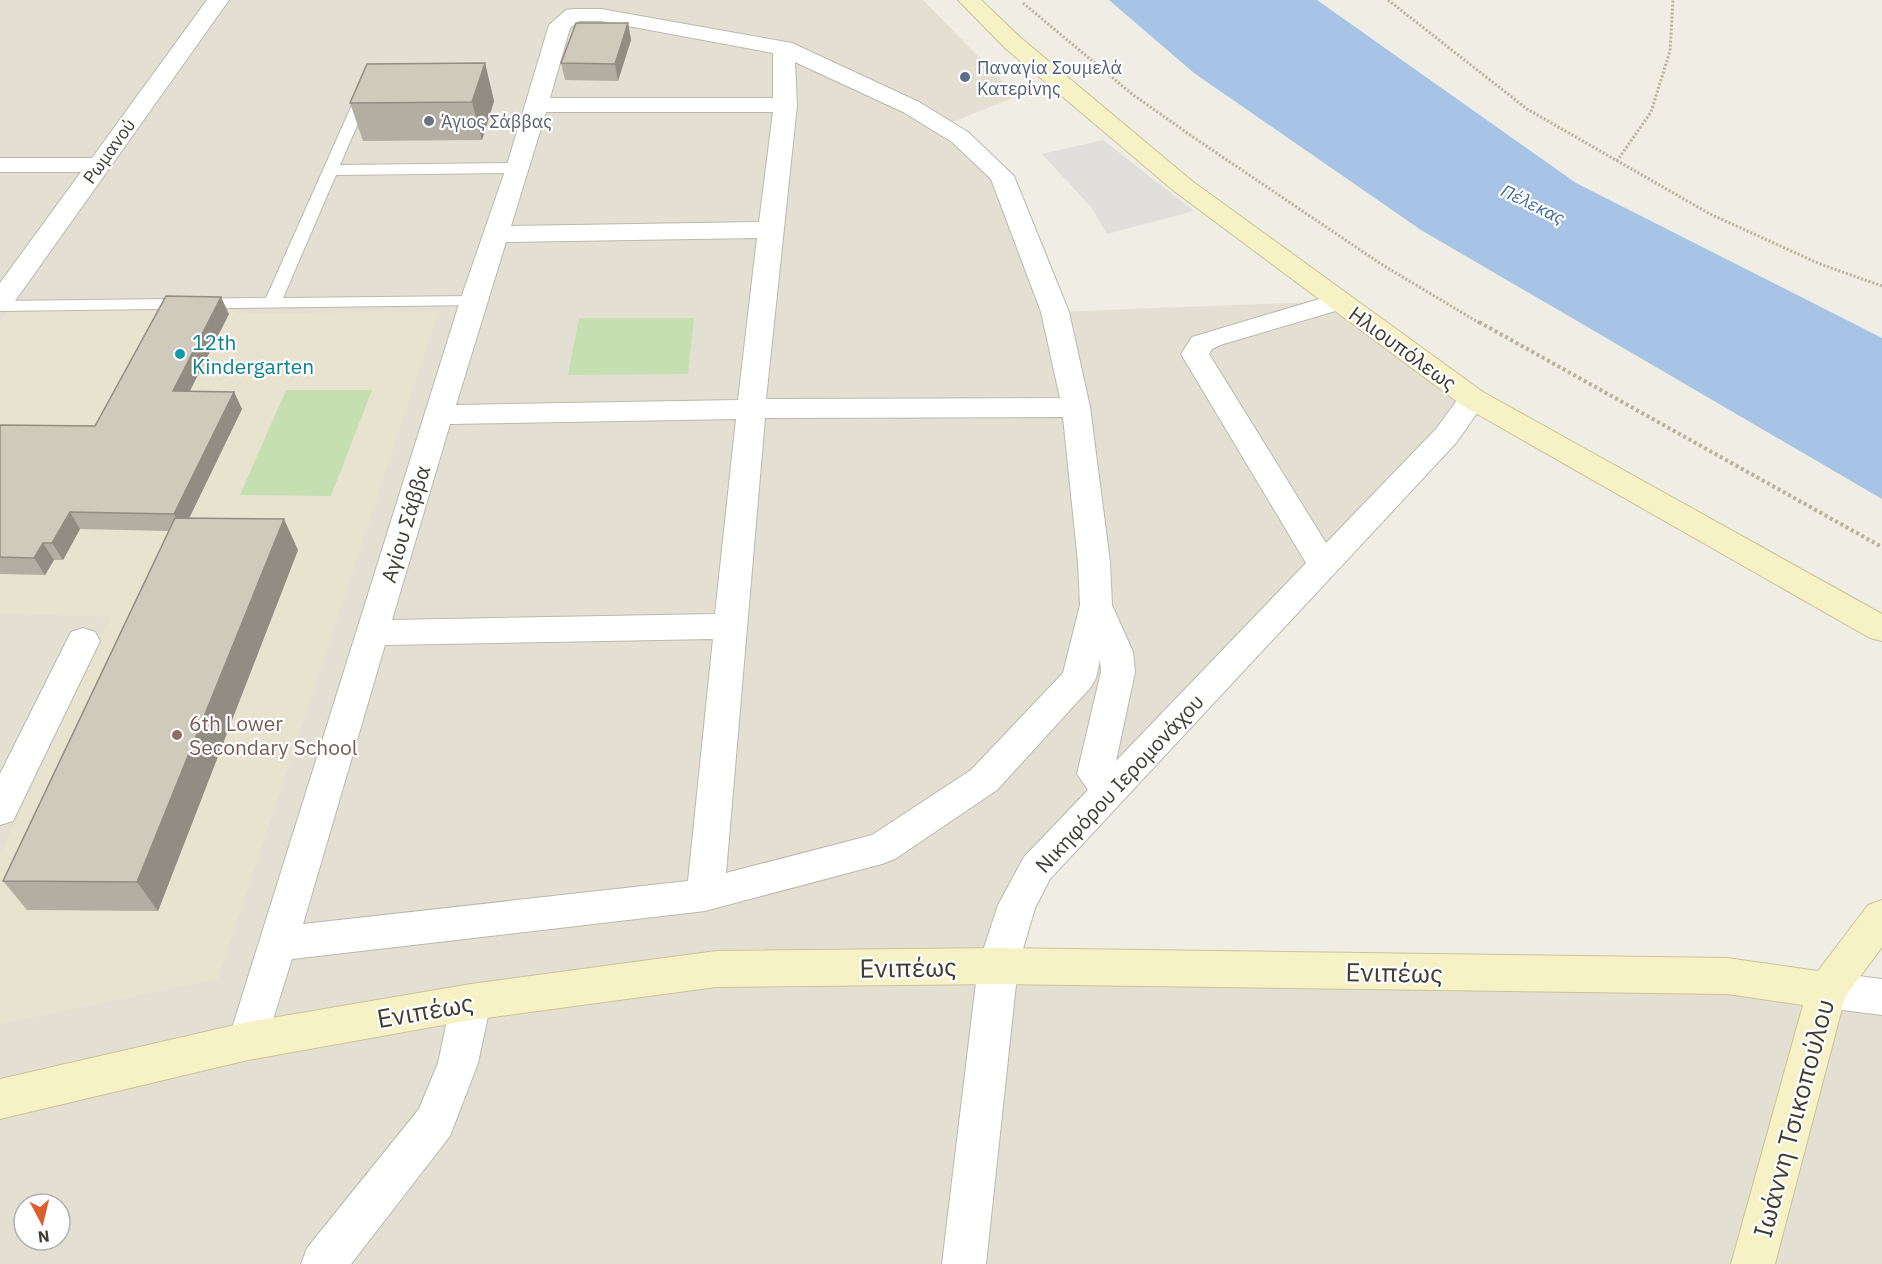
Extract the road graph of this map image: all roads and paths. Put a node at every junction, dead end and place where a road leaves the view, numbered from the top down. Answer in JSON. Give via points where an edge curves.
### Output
{"nodes":[{"id":1,"x":218,"y":0,"type":"edge"},
{"id":2,"x":969,"y":0,"type":"edge"},
{"id":3,"x":1020,"y":0,"type":"edge"},
{"id":4,"x":1388,"y":0,"type":"edge"},
{"id":5,"x":1674,"y":0,"type":"edge"},
{"id":6,"x":784,"y":48,"type":"junction"},
{"id":7,"x":367,"y":86,"type":"edge"},
{"id":8,"x":536,"y":105,"type":"junction"},
{"id":9,"x":786,"y":105,"type":"junction"},
{"id":10,"x":1617,"y":161,"type":"junction"},
{"id":11,"x":0,"y":165,"type":"edge"},
{"id":12,"x":99,"y":165,"type":"junction"},
{"id":13,"x":518,"y":168,"type":"junction"},
{"id":14,"x":330,"y":170,"type":"junction"},
{"id":15,"x":771,"y":230,"type":"junction"},
{"id":16,"x":498,"y":234,"type":"junction"},
{"id":17,"x":1882,"y":286,"type":"edge"},
{"id":18,"x":473,"y":301,"type":"junction"},
{"id":19,"x":1339,"y":301,"type":"junction"},
{"id":20,"x":272,"y":303,"type":"junction"},
{"id":21,"x":0,"y":304,"type":"edge"},
{"id":22,"x":1473,"y":399,"type":"junction"},
{"id":23,"x":1076,"y":407,"type":"junction"},
{"id":24,"x":751,"y":409,"type":"junction"},
{"id":25,"x":438,"y":414,"type":"junction"},
{"id":26,"x":1882,"y":547,"type":"edge"},
{"id":27,"x":1323,"y":564,"type":"junction"},
{"id":28,"x":1096,"y":604,"type":"junction"},
{"id":29,"x":730,"y":626,"type":"junction"},
{"id":30,"x":1882,"y":629,"type":"edge"},
{"id":31,"x":372,"y":633,"type":"junction"},
{"id":32,"x":83,"y":641,"type":"dead end"},
{"id":33,"x":1111,"y":790,"type":"junction"},
{"id":34,"x":0,"y":810,"type":"edge"},
{"id":35,"x":705,"y":895,"type":"junction"},
{"id":36,"x":1882,"y":917,"type":"edge"},
{"id":37,"x":278,"y":945,"type":"junction"},
{"id":38,"x":998,"y":966,"type":"junction"},
{"id":39,"x":1827,"y":990,"type":"junction"},
{"id":40,"x":1882,"y":997,"type":"edge"},
{"id":41,"x":471,"y":1002,"type":"junction"},
{"id":42,"x":248,"y":1041,"type":"junction"},
{"id":43,"x":0,"y":1099,"type":"edge"},
{"id":44,"x":323,"y":1264,"type":"edge"},
{"id":45,"x":964,"y":1264,"type":"edge"},
{"id":46,"x":1753,"y":1264,"type":"edge"}],
"edges":[{"from":1,"to":12,"type":"street","name":"Ρωμανού"},
{"from":2,"to":19,"type":"street","name":"Ηλιουπόλεως","via":[[1013,43],[1183,186]]},
{"from":3,"to":26,"type":"path","via":[[1132,94],[1380,264]]},
{"from":4,"to":10,"type":"path","via":[[1527,109]]},
{"from":5,"to":10,"type":"path","via":[[1670,51],[1651,112]]},
{"from":6,"to":8,"type":"street","name":"Αγίου Σάββα","via":[[601,15],[574,15],[560,25]]},
{"from":6,"to":9,"type":"street"},
{"from":6,"to":23,"type":"street","via":[[910,107],[960,137],[1002,176],[1055,312]]},
{"from":7,"to":14,"type":"lane"},
{"from":8,"to":9,"type":"street"},
{"from":8,"to":13,"type":"street","name":"Αγίου Σάββα"},
{"from":9,"to":15,"type":"street"},
{"from":10,"to":17,"type":"path","via":[[1710,214],[1820,264]]},
{"from":11,"to":12,"type":"street"},
{"from":12,"to":21,"type":"street","name":"Ρωμανού"},
{"from":13,"to":14,"type":"lane"},
{"from":13,"to":16,"type":"street","name":"Αγίου Σάββα"},
{"from":14,"to":20,"type":"lane"},
{"from":15,"to":16,"type":"street"},
{"from":15,"to":24,"type":"street"},
{"from":16,"to":18,"type":"street","name":"Αγίου Σάββα"},
{"from":18,"to":20,"type":"lane"},
{"from":18,"to":25,"type":"street","name":"Αγίου Σάββα"},
{"from":19,"to":22,"type":"street","name":"Ηλιουπόλεως"},
{"from":19,"to":27,"type":"street","via":[[1210,339],[1195,354]]},
{"from":20,"to":21,"type":"lane"},
{"from":22,"to":27,"type":"street","name":"Νικηφόρου Ιερομονάχου","via":[[1446,436]]},
{"from":22,"to":30,"type":"street","name":"Ηλιουπόλεως"},
{"from":23,"to":24,"type":"street"},
{"from":23,"to":28,"type":"street"},
{"from":24,"to":25,"type":"street"},
{"from":24,"to":29,"type":"street"},
{"from":25,"to":31,"type":"street","name":"Αγίου Σάββα"},
{"from":27,"to":33,"type":"street","name":"Νικηφόρου Ιερομονάχου"},
{"from":28,"to":33,"type":"street","via":[[1116,652],[1118,672],[1095,774]]},
{"from":28,"to":35,"type":"street","via":[[1079,678],[984,780],[882,848]]},
{"from":29,"to":31,"type":"street"},
{"from":29,"to":35,"type":"street"},
{"from":31,"to":37,"type":"street","name":"Αγίου Σάββα"},
{"from":32,"to":34,"type":"street"},
{"from":33,"to":38,"type":"street","name":"Νικηφόρου Ιερομονάχου","via":[[1037,868],[1017,905]]},
{"from":35,"to":37,"type":"street"},
{"from":36,"to":39,"type":"street","name":"Ιωάννη Τσικοπούλου"},
{"from":37,"to":42,"type":"street","name":"Αγίου Σάββα"},
{"from":38,"to":39,"type":"street","name":"Ενιπέως","via":[[1727,976]]},
{"from":38,"to":41,"type":"street","name":"Ενιπέως","via":[[716,969]]},
{"from":38,"to":45,"type":"street","name":"Νικηφόρου Ιερομονάχου"},
{"from":39,"to":40,"type":"street"},
{"from":39,"to":46,"type":"street","name":"Ιωάννη Τσικοπούλου"},
{"from":41,"to":42,"type":"street","name":"Ενιπέως"},
{"from":41,"to":44,"type":"street","via":[[459,1062],[435,1122]]},
{"from":42,"to":43,"type":"street","name":"Ενιπέως"}]}
